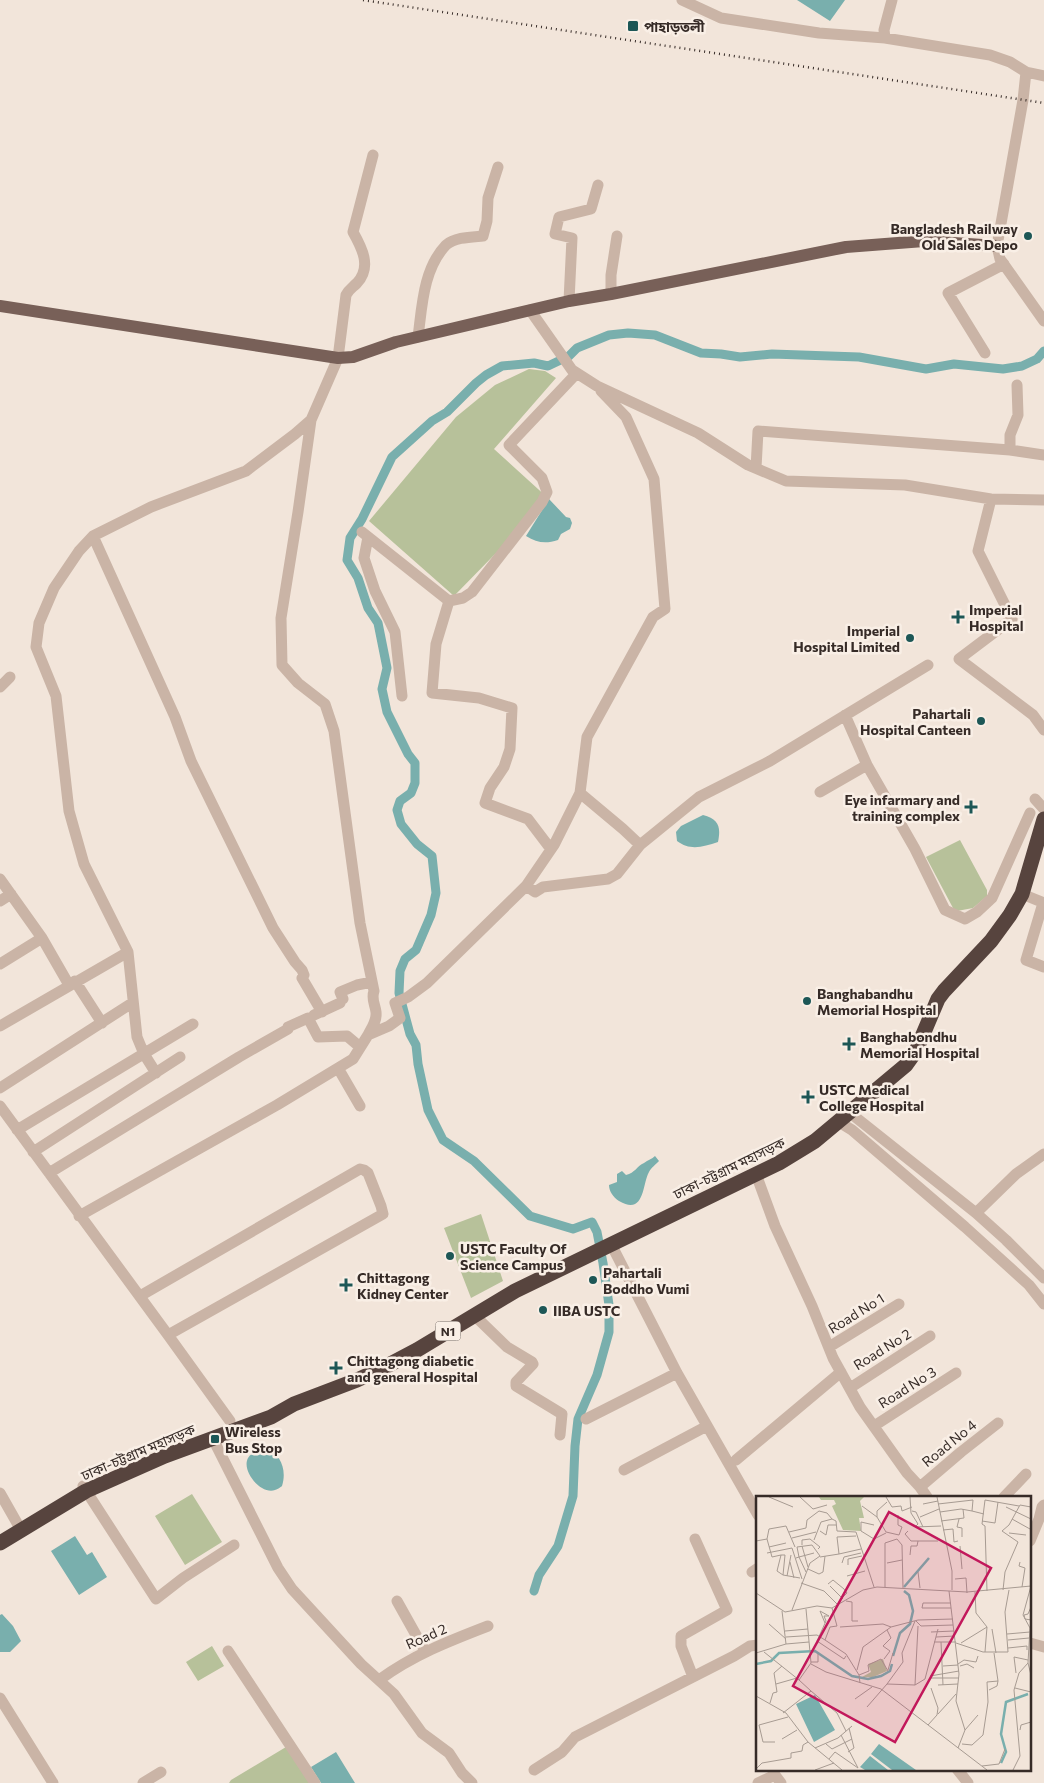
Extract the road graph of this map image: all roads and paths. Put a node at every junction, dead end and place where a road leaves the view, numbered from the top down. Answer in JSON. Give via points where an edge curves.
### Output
{"nodes":[{"id":1,"x":682,"y":0,"type":"edge"},
{"id":2,"x":892,"y":0,"type":"edge"},
{"id":3,"x":886,"y":38,"type":"junction"},
{"id":4,"x":1026,"y":72,"type":"junction"},
{"id":5,"x":1044,"y":76,"type":"edge"},
{"id":6,"x":373,"y":155,"type":"dead end"},
{"id":7,"x":498,"y":167,"type":"dead end"},
{"id":8,"x":598,"y":185,"type":"dead end"},
{"id":9,"x":617,"y":236,"type":"dead end"},
{"id":10,"x":996,"y":246,"type":"junction"},
{"id":11,"x":1004,"y":264,"type":"junction"},
{"id":12,"x":611,"y":294,"type":"junction"},
{"id":13,"x":569,"y":300,"type":"junction"},
{"id":14,"x":0,"y":306,"type":"edge"},
{"id":15,"x":530,"y":310,"type":"junction"},
{"id":16,"x":1044,"y":321,"type":"edge"},
{"id":17,"x":418,"y":337,"type":"junction"},
{"id":18,"x":984,"y":353,"type":"dead end"},
{"id":19,"x":338,"y":358,"type":"junction"},
{"id":20,"x":574,"y":371,"type":"junction"},
{"id":21,"x":1017,"y":385,"type":"dead end"},
{"id":22,"x":597,"y":386,"type":"junction"},
{"id":23,"x":311,"y":420,"type":"junction"},
{"id":24,"x":1010,"y":450,"type":"junction"},
{"id":25,"x":1044,"y":455,"type":"edge"},
{"id":26,"x":756,"y":468,"type":"junction"},
{"id":27,"x":991,"y":499,"type":"junction"},
{"id":28,"x":1044,"y":500,"type":"edge"},
{"id":29,"x":93,"y":536,"type":"junction"},
{"id":30,"x":449,"y":601,"type":"junction"},
{"id":31,"x":928,"y":665,"type":"dead end"},
{"id":32,"x":10,"y":677,"type":"dead end"},
{"id":33,"x":0,"y":687,"type":"edge"},
{"id":34,"x":402,"y":696,"type":"dead end"},
{"id":35,"x":845,"y":715,"type":"junction"},
{"id":36,"x":1044,"y":730,"type":"edge"},
{"id":37,"x":867,"y":765,"type":"junction"},
{"id":38,"x":820,"y":792,"type":"dead end"},
{"id":39,"x":580,"y":793,"type":"junction"},
{"id":40,"x":1035,"y":798,"type":"dead end"},
{"id":41,"x":1044,"y":808,"type":"edge"},
{"id":42,"x":1040,"y":824,"type":"edge"},
{"id":43,"x":640,"y":845,"type":"junction"},
{"id":44,"x":550,"y":848,"type":"junction"},
{"id":45,"x":0,"y":879,"type":"edge"},
{"id":46,"x":526,"y":886,"type":"junction"},
{"id":47,"x":11,"y":894,"type":"junction"},
{"id":48,"x":1022,"y":894,"type":"junction"},
{"id":49,"x":0,"y":901,"type":"edge"},
{"id":50,"x":1043,"y":903,"type":"edge"},
{"id":51,"x":42,"y":938,"type":"junction"},
{"id":52,"x":128,"y":952,"type":"junction"},
{"id":53,"x":0,"y":964,"type":"edge"},
{"id":54,"x":1044,"y":967,"type":"edge"},
{"id":55,"x":372,"y":982,"type":"junction"},
{"id":56,"x":72,"y":983,"type":"junction"},
{"id":57,"x":132,"y":1004,"type":"junction"},
{"id":58,"x":322,"y":1012,"type":"junction"},
{"id":59,"x":308,"y":1018,"type":"junction"},
{"id":60,"x":102,"y":1023,"type":"junction"},
{"id":61,"x":193,"y":1024,"type":"dead end"},
{"id":62,"x":0,"y":1026,"type":"edge"},
{"id":63,"x":368,"y":1035,"type":"junction"},
{"id":64,"x":360,"y":1047,"type":"junction"},
{"id":65,"x":144,"y":1054,"type":"junction"},
{"id":66,"x":180,"y":1057,"type":"dead end"},
{"id":67,"x":338,"y":1068,"type":"junction"},
{"id":68,"x":156,"y":1073,"type":"junction"},
{"id":69,"x":0,"y":1088,"type":"edge"},
{"id":70,"x":0,"y":1106,"type":"edge"},
{"id":71,"x":360,"y":1106,"type":"dead end"},
{"id":72,"x":844,"y":1117,"type":"junction"},
{"id":73,"x":18,"y":1130,"type":"junction"},
{"id":74,"x":33,"y":1152,"type":"junction"},
{"id":75,"x":1044,"y":1154,"type":"edge"},
{"id":76,"x":49,"y":1173,"type":"junction"},
{"id":77,"x":756,"y":1174,"type":"junction"},
{"id":78,"x":976,"y":1213,"type":"junction"},
{"id":79,"x":80,"y":1216,"type":"junction"},
{"id":80,"x":605,"y":1247,"type":"junction"},
{"id":81,"x":1044,"y":1278,"type":"edge"},
{"id":82,"x":140,"y":1296,"type":"junction"},
{"id":83,"x":899,"y":1304,"type":"dead end"},
{"id":84,"x":1044,"y":1304,"type":"edge"},
{"id":85,"x":474,"y":1315,"type":"junction"},
{"id":86,"x":168,"y":1335,"type":"junction"},
{"id":87,"x":930,"y":1336,"type":"dead end"},
{"id":88,"x":829,"y":1347,"type":"junction"},
{"id":89,"x":841,"y":1372,"type":"junction"},
{"id":90,"x":678,"y":1373,"type":"junction"},
{"id":91,"x":956,"y":1373,"type":"dead end"},
{"id":92,"x":850,"y":1388,"type":"junction"},
{"id":93,"x":294,"y":1404,"type":"junction"},
{"id":94,"x":586,"y":1419,"type":"dead end"},
{"id":95,"x":230,"y":1421,"type":"junction"},
{"id":96,"x":998,"y":1423,"type":"dead end"},
{"id":97,"x":707,"y":1426,"type":"junction"},
{"id":98,"x":874,"y":1426,"type":"junction"},
{"id":99,"x":560,"y":1436,"type":"dead end"},
{"id":100,"x":213,"y":1439,"type":"junction"},
{"id":101,"x":736,"y":1460,"type":"dead end"},
{"id":102,"x":624,"y":1470,"type":"dead end"},
{"id":103,"x":1026,"y":1474,"type":"dead end"},
{"id":104,"x":920,"y":1487,"type":"junction"},
{"id":105,"x":84,"y":1488,"type":"junction"},
{"id":106,"x":0,"y":1493,"type":"edge"},
{"id":107,"x":926,"y":1496,"type":"edge"},
{"id":108,"x":1005,"y":1496,"type":"edge"},
{"id":109,"x":1044,"y":1505,"type":"edge"},
{"id":110,"x":756,"y":1511,"type":"edge"},
{"id":111,"x":19,"y":1525,"type":"junction"},
{"id":112,"x":0,"y":1532,"type":"edge"},
{"id":113,"x":1032,"y":1536,"type":"edge"},
{"id":114,"x":695,"y":1539,"type":"dead end"},
{"id":115,"x":0,"y":1543,"type":"edge"},
{"id":116,"x":234,"y":1545,"type":"dead end"},
{"id":117,"x":397,"y":1601,"type":"dead end"},
{"id":118,"x":488,"y":1626,"type":"dead end"},
{"id":119,"x":1032,"y":1643,"type":"edge"},
{"id":120,"x":756,"y":1645,"type":"edge"},
{"id":121,"x":1044,"y":1647,"type":"edge"},
{"id":122,"x":228,"y":1651,"type":"dead end"},
{"id":123,"x":425,"y":1651,"type":"junction"},
{"id":124,"x":693,"y":1677,"type":"junction"},
{"id":125,"x":379,"y":1680,"type":"junction"},
{"id":126,"x":0,"y":1698,"type":"edge"},
{"id":127,"x":534,"y":1770,"type":"dead end"},
{"id":128,"x":958,"y":1770,"type":"edge"},
{"id":129,"x":161,"y":1772,"type":"dead end"},
{"id":130,"x":52,"y":1783,"type":"edge"},
{"id":131,"x":143,"y":1783,"type":"edge"},
{"id":132,"x":315,"y":1783,"type":"edge"},
{"id":133,"x":472,"y":1783,"type":"edge"},
{"id":134,"x":758,"y":1783,"type":"edge"},
{"id":135,"x":781,"y":1783,"type":"edge"},
{"id":136,"x":968,"y":1783,"type":"edge"}],
"edges":[{"from":1,"to":3,"type":"street","via":[[722,18],[819,33]]},
{"from":2,"to":3,"type":"street","via":[[884,30]]},
{"from":3,"to":4,"type":"street","via":[[990,55]]},
{"from":4,"to":5,"type":"street"},
{"from":4,"to":10,"type":"street"},
{"from":6,"to":19,"type":"street","via":[[353,232],[366,263],[363,275],[346,295]]},
{"from":7,"to":17,"type":"street","via":[[488,198],[483,236],[461,238],[447,244],[434,264],[425,287]]},
{"from":8,"to":13,"type":"street","via":[[591,209],[559,217],[555,234],[572,238]]},
{"from":9,"to":12,"type":"street","via":[[610,275]]},
{"from":10,"to":11,"type":"street"},
{"from":10,"to":12,"type":"main road","via":[[924,241],[846,248]]},
{"from":11,"to":16,"type":"street"},
{"from":11,"to":18,"type":"street","via":[[948,293]]},
{"from":12,"to":13,"type":"main road"},
{"from":13,"to":15,"type":"main road"},
{"from":14,"to":19,"type":"main road"},
{"from":15,"to":17,"type":"main road"},
{"from":15,"to":20,"type":"street"},
{"from":17,"to":19,"type":"main road","via":[[353,357]]},
{"from":19,"to":23,"type":"street"},
{"from":20,"to":22,"type":"street"},
{"from":20,"to":30,"type":"street","via":[[509,445],[542,478],[547,492],[542,502],[472,592]]},
{"from":21,"to":24,"type":"street","via":[[1018,415],[1010,435]]},
{"from":22,"to":26,"type":"street","via":[[698,433]]},
{"from":22,"to":39,"type":"street","via":[[626,417],[654,479],[665,608],[653,617],[587,737]]},
{"from":23,"to":29,"type":"street","via":[[246,471],[151,507]]},
{"from":23,"to":55,"type":"street","via":[[281,618],[282,665],[325,704],[334,732],[356,895]]},
{"from":24,"to":25,"type":"street"},
{"from":24,"to":26,"type":"street","via":[[758,431]]},
{"from":26,"to":27,"type":"street","via":[[786,481],[905,485]]},
{"from":27,"to":28,"type":"street"},
{"from":27,"to":36,"type":"street","via":[[978,551],[1012,619],[959,659],[1034,715]]},
{"from":29,"to":52,"type":"street","via":[[54,588],[39,623],[36,647],[56,696],[69,811],[84,864]]},
{"from":29,"to":58,"type":"street","via":[[175,717],[190,761],[273,928],[302,970],[302,978]]},
{"from":30,"to":34,"type":"street","via":[[365,534],[364,558],[375,591],[395,632]]},
{"from":30,"to":44,"type":"street","via":[[436,644],[432,693],[479,698],[512,708],[510,749],[485,803],[528,819]]},
{"from":31,"to":35,"type":"street"},
{"from":32,"to":33,"type":"street"},
{"from":35,"to":37,"type":"street"},
{"from":35,"to":43,"type":"street","via":[[770,761],[699,797]]},
{"from":37,"to":38,"type":"street"},
{"from":37,"to":42,"type":"street","via":[[915,848],[945,910],[965,919],[992,898]]},
{"from":39,"to":43,"type":"street"},
{"from":39,"to":44,"type":"street"},
{"from":40,"to":41,"type":"street"},
{"from":42,"to":48,"type":"highway","name":"ঢাকা-চট্টগ্রাম মহাসড়ক","number":"N1"},
{"from":43,"to":46,"type":"street","via":[[617,874],[608,879],[543,887],[535,892]]},
{"from":44,"to":46,"type":"street"},
{"from":45,"to":47,"type":"street"},
{"from":46,"to":63,"type":"street","via":[[427,983],[395,1003],[400,1018]]},
{"from":47,"to":49,"type":"street"},
{"from":47,"to":51,"type":"street"},
{"from":48,"to":50,"type":"street"},
{"from":48,"to":72,"type":"highway","name":"ঢাকা-চট্টগ্রাম মহাসড়ক","number":"N1","via":[[1001,929],[944,991],[912,1058]]},
{"from":50,"to":54,"type":"street","via":[[1026,960]]},
{"from":51,"to":53,"type":"street"},
{"from":51,"to":56,"type":"street"},
{"from":52,"to":56,"type":"street"},
{"from":52,"to":57,"type":"street"},
{"from":55,"to":58,"type":"street","via":[[340,992],[341,1001]]},
{"from":55,"to":63,"type":"street","via":[[376,1012],[375,1024]]},
{"from":56,"to":60,"type":"street"},
{"from":56,"to":62,"type":"street"},
{"from":57,"to":60,"type":"street"},
{"from":57,"to":65,"type":"street","via":[[137,1037]]},
{"from":58,"to":59,"type":"street"},
{"from":59,"to":64,"type":"street","via":[[318,1038],[347,1036]]},
{"from":59,"to":76,"type":"street","via":[[288,1027]]},
{"from":60,"to":69,"type":"street"},
{"from":61,"to":65,"type":"street"},
{"from":63,"to":64,"type":"street"},
{"from":64,"to":67,"type":"street","via":[[353,1059]]},
{"from":65,"to":68,"type":"street"},
{"from":65,"to":73,"type":"street"},
{"from":66,"to":68,"type":"street"},
{"from":67,"to":71,"type":"street"},
{"from":67,"to":79,"type":"street"},
{"from":68,"to":74,"type":"street"},
{"from":70,"to":73,"type":"street"},
{"from":72,"to":77,"type":"highway","name":"ঢাকা-চট্টগ্রাম মহাসড়ক","number":"N1","via":[[815,1141]]},
{"from":72,"to":78,"type":"street"},
{"from":72,"to":84,"type":"street","via":[[852,1130],[965,1226]]},
{"from":73,"to":74,"type":"street"},
{"from":74,"to":76,"type":"street"},
{"from":75,"to":78,"type":"street","via":[[1016,1174]]},
{"from":76,"to":79,"type":"street"},
{"from":77,"to":80,"type":"highway","name":"ঢাকা-চট্টগ্রাম মহাসড়ক","number":"N1"},
{"from":77,"to":88,"type":"street","via":[[775,1226]]},
{"from":78,"to":81,"type":"street"},
{"from":79,"to":82,"type":"street"},
{"from":80,"to":85,"type":"highway","name":"ঢাকা-চট্টগ্রাম মহাসড়ক","number":"N1"},
{"from":80,"to":90,"type":"street"},
{"from":82,"to":86,"type":"street"},
{"from":82,"to":86,"type":"street","via":[[360,1169],[368,1174],[383,1214]]},
{"from":83,"to":88,"type":"street","name":"Road No 1"},
{"from":85,"to":93,"type":"highway","name":"ঢাকা-চট্টগ্রাম মহাসড়ক","number":"N1","via":[[383,1368]]},
{"from":85,"to":99,"type":"street","via":[[507,1347],[532,1362],[516,1386],[562,1414]]},
{"from":86,"to":95,"type":"street"},
{"from":87,"to":92,"type":"street","name":"Road No 2"},
{"from":88,"to":89,"type":"street"},
{"from":89,"to":92,"type":"street"},
{"from":89,"to":101,"type":"street"},
{"from":90,"to":94,"type":"street"},
{"from":90,"to":97,"type":"street"},
{"from":91,"to":98,"type":"street","name":"Road No 3"},
{"from":92,"to":98,"type":"street"},
{"from":93,"to":95,"type":"highway","name":"ঢাকা-চট্টগ্রাম মহাসড়ক","number":"N1","via":[[271,1406]]},
{"from":93,"to":100,"type":"highway","name":"ঢাকা-চট্টগ্রাম মহাসড়ক","number":"N1","via":[[271,1417]]},
{"from":95,"to":105,"type":"highway","name":"ঢাকা-চট্টগ্রাম মহাসড়ক","number":"N1","via":[[108,1472]]},
{"from":96,"to":104,"type":"street","name":"Road No 4"},
{"from":97,"to":102,"type":"street"},
{"from":97,"to":110,"type":"street"},
{"from":98,"to":104,"type":"street","via":[[906,1473]]},
{"from":100,"to":105,"type":"highway","name":"ঢাকা-চট্টগ্রাম মহাসড়ক","number":"N1"},
{"from":100,"to":125,"type":"street","via":[[278,1568],[360,1664]]},
{"from":103,"to":108,"type":"street"},
{"from":104,"to":107,"type":"street"},
{"from":105,"to":111,"type":"highway","name":"ঢাকা-চট্টগ্রাম মহাসড়ক","number":"N1","via":[[50,1501]]},
{"from":105,"to":116,"type":"street","via":[[156,1599]]},
{"from":106,"to":111,"type":"street"},
{"from":109,"to":113,"type":"street"},
{"from":111,"to":112,"type":"highway","name":"ঢাকা-চট্টগ্রাম মহাসড়ক","number":"N1"},
{"from":111,"to":115,"type":"highway","name":"ঢাকা-চট্টগ্রাম মহাসড়ক","number":"N1"},
{"from":114,"to":124,"type":"street","via":[[727,1610],[681,1636],[680,1646]]},
{"from":117,"to":123,"type":"street"},
{"from":118,"to":123,"type":"street","name":"Road 2"},
{"from":119,"to":121,"type":"street"},
{"from":120,"to":124,"type":"street"},
{"from":122,"to":132,"type":"street"},
{"from":123,"to":125,"type":"street","name":"Road 2"},
{"from":124,"to":127,"type":"street","via":[[575,1737],[562,1752]]},
{"from":125,"to":133,"type":"street","via":[[394,1694],[422,1733],[449,1753]]},
{"from":126,"to":130,"type":"street"},
{"from":128,"to":136,"type":"street"},
{"from":129,"to":131,"type":"street"},
{"from":134,"to":135,"type":"street","via":[[775,1775]]}]}
